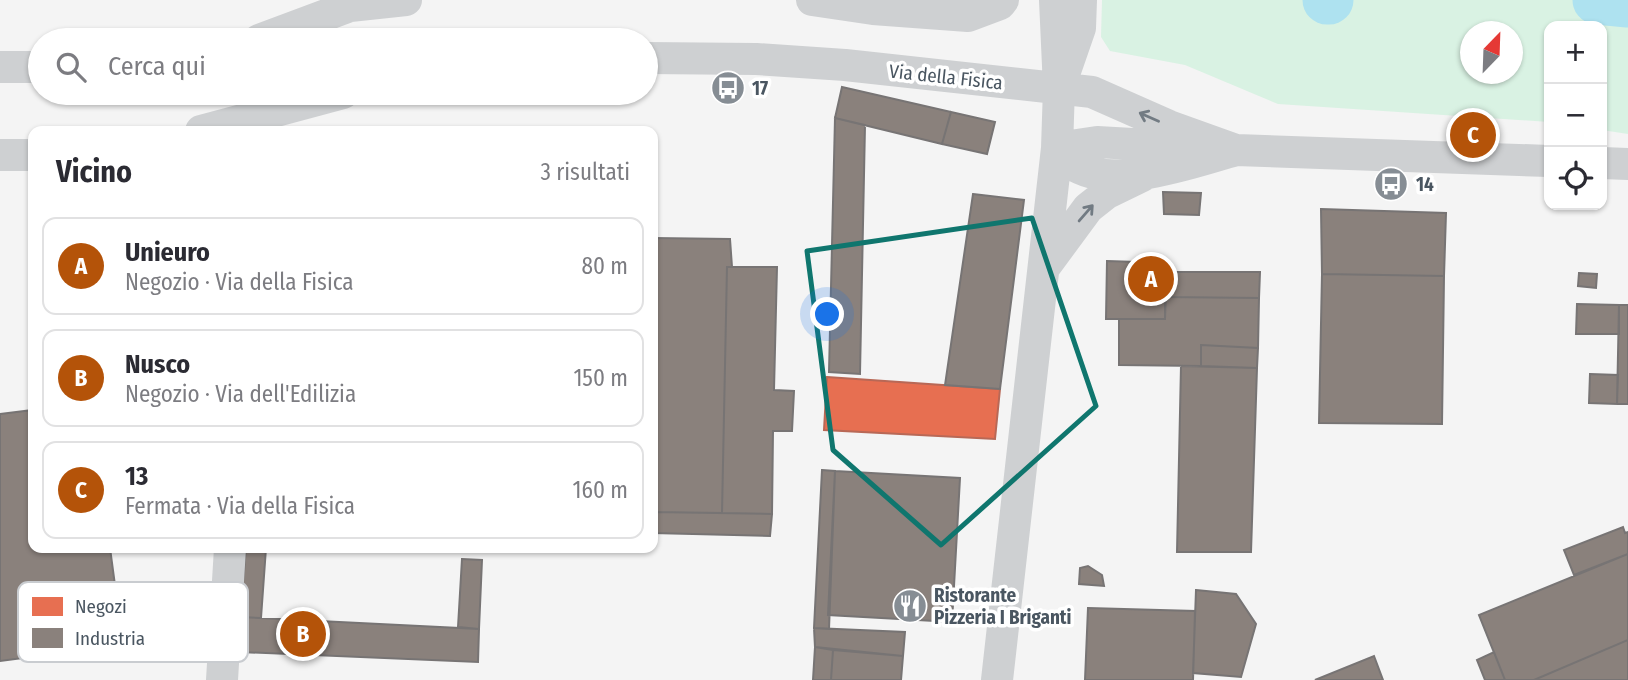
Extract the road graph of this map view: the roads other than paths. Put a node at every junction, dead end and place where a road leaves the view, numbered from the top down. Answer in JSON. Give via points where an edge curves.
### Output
{"nodes":[{"id":1,"x":406,"y":0,"type":"edge"},
{"id":2,"x":812,"y":0,"type":"edge"},
{"id":3,"x":1003,"y":0,"type":"edge"},
{"id":4,"x":1068,"y":13,"type":"edge"},
{"id":5,"x":291,"y":28,"type":"edge"},
{"id":6,"x":658,"y":58,"type":"edge"},
{"id":7,"x":0,"y":66,"type":"edge"},
{"id":8,"x":28,"y":67,"type":"edge"},
{"id":9,"x":1059,"y":88,"type":"junction"},
{"id":10,"x":310,"y":105,"type":"edge"},
{"id":11,"x":257,"y":124,"type":"edge"},
{"id":12,"x":1057,"y":148,"type":"junction"},
{"id":13,"x":1236,"y":150,"type":"junction"},
{"id":14,"x":0,"y":155,"type":"edge"},
{"id":15,"x":28,"y":155,"type":"edge"},
{"id":16,"x":1544,"y":161,"type":"edge"},
{"id":17,"x":1607,"y":163,"type":"edge"},
{"id":18,"x":1628,"y":164,"type":"edge"},
{"id":19,"x":1143,"y":176,"type":"junction"},
{"id":20,"x":1045,"y":267,"type":"junction"},
{"id":21,"x":230,"y":553,"type":"edge"},
{"id":22,"x":228,"y":582,"type":"edge"},
{"id":23,"x":223,"y":662,"type":"edge"},
{"id":24,"x":222,"y":680,"type":"edge"},
{"id":25,"x":997,"y":680,"type":"edge"}],
"edges":[{"from":1,"to":5,"type":"street","via":[[350,6]]},
{"from":2,"to":3,"type":"street","via":[[968,16]]},
{"from":4,"to":9,"type":"street"},
{"from":6,"to":9,"type":"street","name":"Via della Fisica","via":[[845,65]]},
{"from":7,"to":8,"type":"street"},
{"from":9,"to":12,"type":"street"},
{"from":13,"to":9,"type":"street","name":"Via della Fisica","one_way":true,"via":[[1092,92]]},
{"from":10,"to":11,"type":"street"},
{"from":12,"to":13,"type":"street","via":[[1097,142]]},
{"from":12,"to":19,"type":"street","name":"Via della Fisica","via":[[1072,164],[1092,172]]},
{"from":12,"to":20,"type":"street"},
{"from":13,"to":16,"type":"street","name":"Via della Fisica"},
{"from":13,"to":19,"type":"street","name":"Via della Fisica"},
{"from":14,"to":15,"type":"street"},
{"from":17,"to":18,"type":"street"},
{"from":20,"to":19,"type":"street","one_way":true,"via":[[1088,208]]},
{"from":20,"to":25,"type":"street"},
{"from":21,"to":22,"type":"street"},
{"from":23,"to":24,"type":"street"}]}
